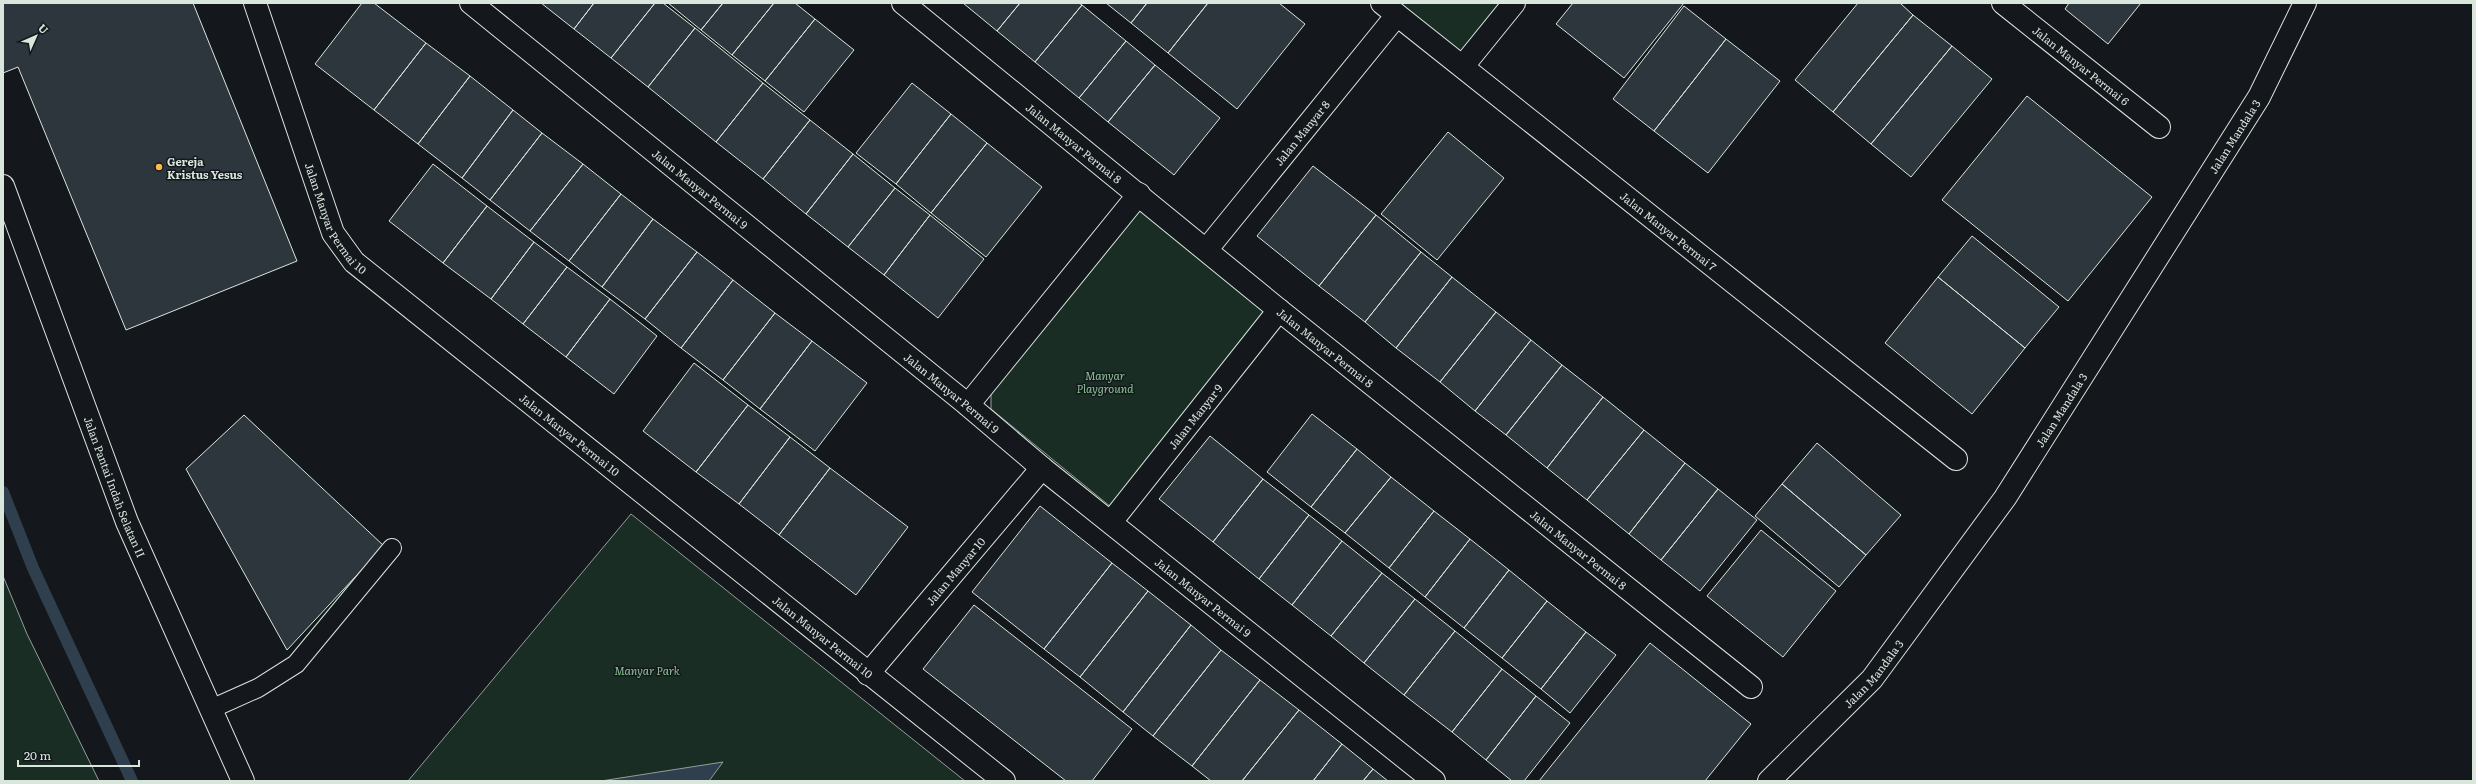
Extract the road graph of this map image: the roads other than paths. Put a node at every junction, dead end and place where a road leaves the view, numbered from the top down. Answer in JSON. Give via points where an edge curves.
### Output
{"nodes":[{"id":1,"x":255,"y":3,"type":"edge"},
{"id":2,"x":471,"y":3,"type":"edge"},
{"id":3,"x":903,"y":3,"type":"edge"},
{"id":4,"x":1514,"y":3,"type":"edge"},
{"id":5,"x":2003,"y":3,"type":"edge"},
{"id":6,"x":2305,"y":3,"type":"edge"},
{"id":7,"x":1389,"y":9,"type":"edge"},
{"id":8,"x":1463,"y":66,"type":"junction"},
{"id":9,"x":2159,"y":127,"type":"dead end"},
{"id":10,"x":3,"y":186,"type":"edge"},
{"id":11,"x":1138,"y":194,"type":"junction"},
{"id":12,"x":1207,"y":249,"type":"junction"},
{"id":13,"x":1280,"y":310,"type":"junction"},
{"id":14,"x":968,"y":405,"type":"junction"},
{"id":15,"x":1956,"y":459,"type":"dead end"},
{"id":16,"x":1042,"y":468,"type":"junction"},
{"id":17,"x":1111,"y":522,"type":"junction"},
{"id":18,"x":392,"y":548,"type":"dead end"},
{"id":19,"x":868,"y":674,"type":"junction"},
{"id":20,"x":1750,"y":687,"type":"dead end"},
{"id":21,"x":211,"y":709,"type":"junction"},
{"id":22,"x":243,"y":781,"type":"edge"},
{"id":23,"x":1004,"y":781,"type":"edge"},
{"id":24,"x":1434,"y":781,"type":"edge"},
{"id":25,"x":1769,"y":781,"type":"edge"}],
"edges":[{"from":1,"to":19,"type":"street","name":"Jalan Manyar Permai 10","via":[[333,233],[354,262]]},
{"from":2,"to":14,"type":"street","name":"Jalan Manyar Permai 9"},
{"from":3,"to":11,"type":"street","name":"Jalan Manyar Permai 8"},
{"from":4,"to":8,"type":"street"},
{"from":5,"to":9,"type":"street","name":"Jalan Manyar Permai 6"},
{"from":6,"to":25,"type":"street","name":"Jalan Mandala 3","via":[[2259,97],[2005,498],[1872,679]]},
{"from":7,"to":8,"type":"street","name":"Jalan Manyar Permai 7"},
{"from":7,"to":12,"type":"street","name":"Jalan Manyar 8"},
{"from":8,"to":15,"type":"street","name":"Jalan Manyar Permai 7"},
{"from":10,"to":21,"type":"street","name":"Jalan Pantai Indah Selatan II","via":[[127,522]]},
{"from":11,"to":12,"type":"street","name":"Jalan Manyar Permai 8"},
{"from":11,"to":14,"type":"street"},
{"from":12,"to":13,"type":"street","name":"Jalan Manyar Permai 8"},
{"from":13,"to":17,"type":"street","name":"Jalan Manyar 9"},
{"from":13,"to":20,"type":"street","name":"Jalan Manyar Permai 8"},
{"from":14,"to":16,"type":"street","name":"Jalan Manyar Permai 9"},
{"from":16,"to":17,"type":"street","name":"Jalan Manyar Permai 9"},
{"from":16,"to":19,"type":"street","name":"Jalan Manyar 10"},
{"from":17,"to":24,"type":"street","name":"Jalan Manyar Permai 9"},
{"from":18,"to":21,"type":"lane","via":[[296,664],[258,688]]},
{"from":19,"to":23,"type":"street","name":"Jalan Manyar Permai 10"},
{"from":21,"to":22,"type":"street","name":"Jalan Pantai Indah Selatan II"}]}
